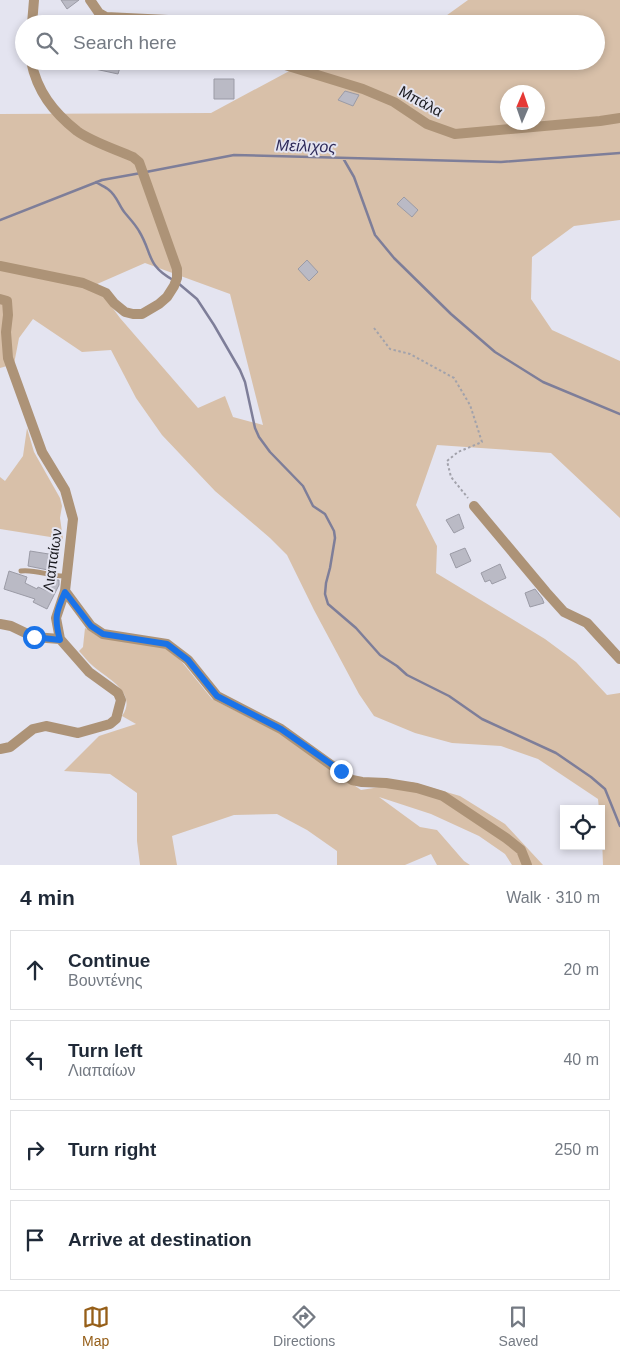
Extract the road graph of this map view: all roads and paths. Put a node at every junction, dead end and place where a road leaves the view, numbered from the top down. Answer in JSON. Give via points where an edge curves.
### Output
{"nodes":[{"id":1,"x":34,"y":0,"type":"edge"},
{"id":2,"x":90,"y":0,"type":"edge"},
{"id":3,"x":33,"y":15,"type":"edge"},
{"id":4,"x":102,"y":15,"type":"edge"},
{"id":5,"x":33,"y":70,"type":"edge"},
{"id":6,"x":301,"y":70,"type":"edge"},
{"id":7,"x":620,"y":118,"type":"edge"},
{"id":8,"x":0,"y":266,"type":"edge"},
{"id":9,"x":0,"y":299,"type":"edge"},
{"id":10,"x":374,"y":328,"type":"dead end"},
{"id":11,"x":474,"y":506,"type":"joint"},
{"id":12,"x":21,"y":571,"type":"dead end"},
{"id":13,"x":67,"y":576,"type":"junction"},
{"id":14,"x":65,"y":592,"type":"junction"},
{"id":15,"x":0,"y":624,"type":"edge"},
{"id":16,"x":60,"y":640,"type":"junction"},
{"id":17,"x":620,"y":659,"type":"edge"},
{"id":18,"x":0,"y":749,"type":"edge"},
{"id":19,"x":527,"y":865,"type":"edge"}],
"edges":[{"from":1,"to":3,"type":"street"},
{"from":2,"to":4,"type":"street"},
{"from":5,"to":8,"type":"street","via":[[46,102],[78,131],[139,162],[175,259],[176,282],[159,304],[142,314],[133,314],[125,312],[106,293],[83,283]]},
{"from":6,"to":7,"type":"street","name":"Μπάλα","via":[[363,89],[394,102],[427,124],[455,134]]},
{"from":9,"to":13,"type":"street","name":"Λιαπαίων","via":[[7,301],[8,358],[42,452],[65,490],[73,519]]},
{"from":10,"to":11,"type":"path","via":[[390,349],[410,354],[454,378],[470,404],[482,442],[458,452],[447,461],[451,477]]},
{"from":11,"to":17,"type":"street","via":[[564,612],[587,623]]},
{"from":12,"to":13,"type":"lane"},
{"from":13,"to":14,"type":"street","name":"Λιαπαίων"},
{"from":14,"to":16,"type":"street","name":"Λιαπαίων","via":[[56,618]]},
{"from":14,"to":19,"type":"street","via":[[91,626],[103,634],[167,644],[188,660],[217,696],[281,729],[352,780],[417,788],[443,796],[521,850]]},
{"from":15,"to":16,"type":"street","via":[[34,637]]},
{"from":16,"to":18,"type":"street","via":[[88,672],[118,693],[121,700],[116,719],[110,724],[78,733],[46,726],[33,729],[10,747]]}]}
